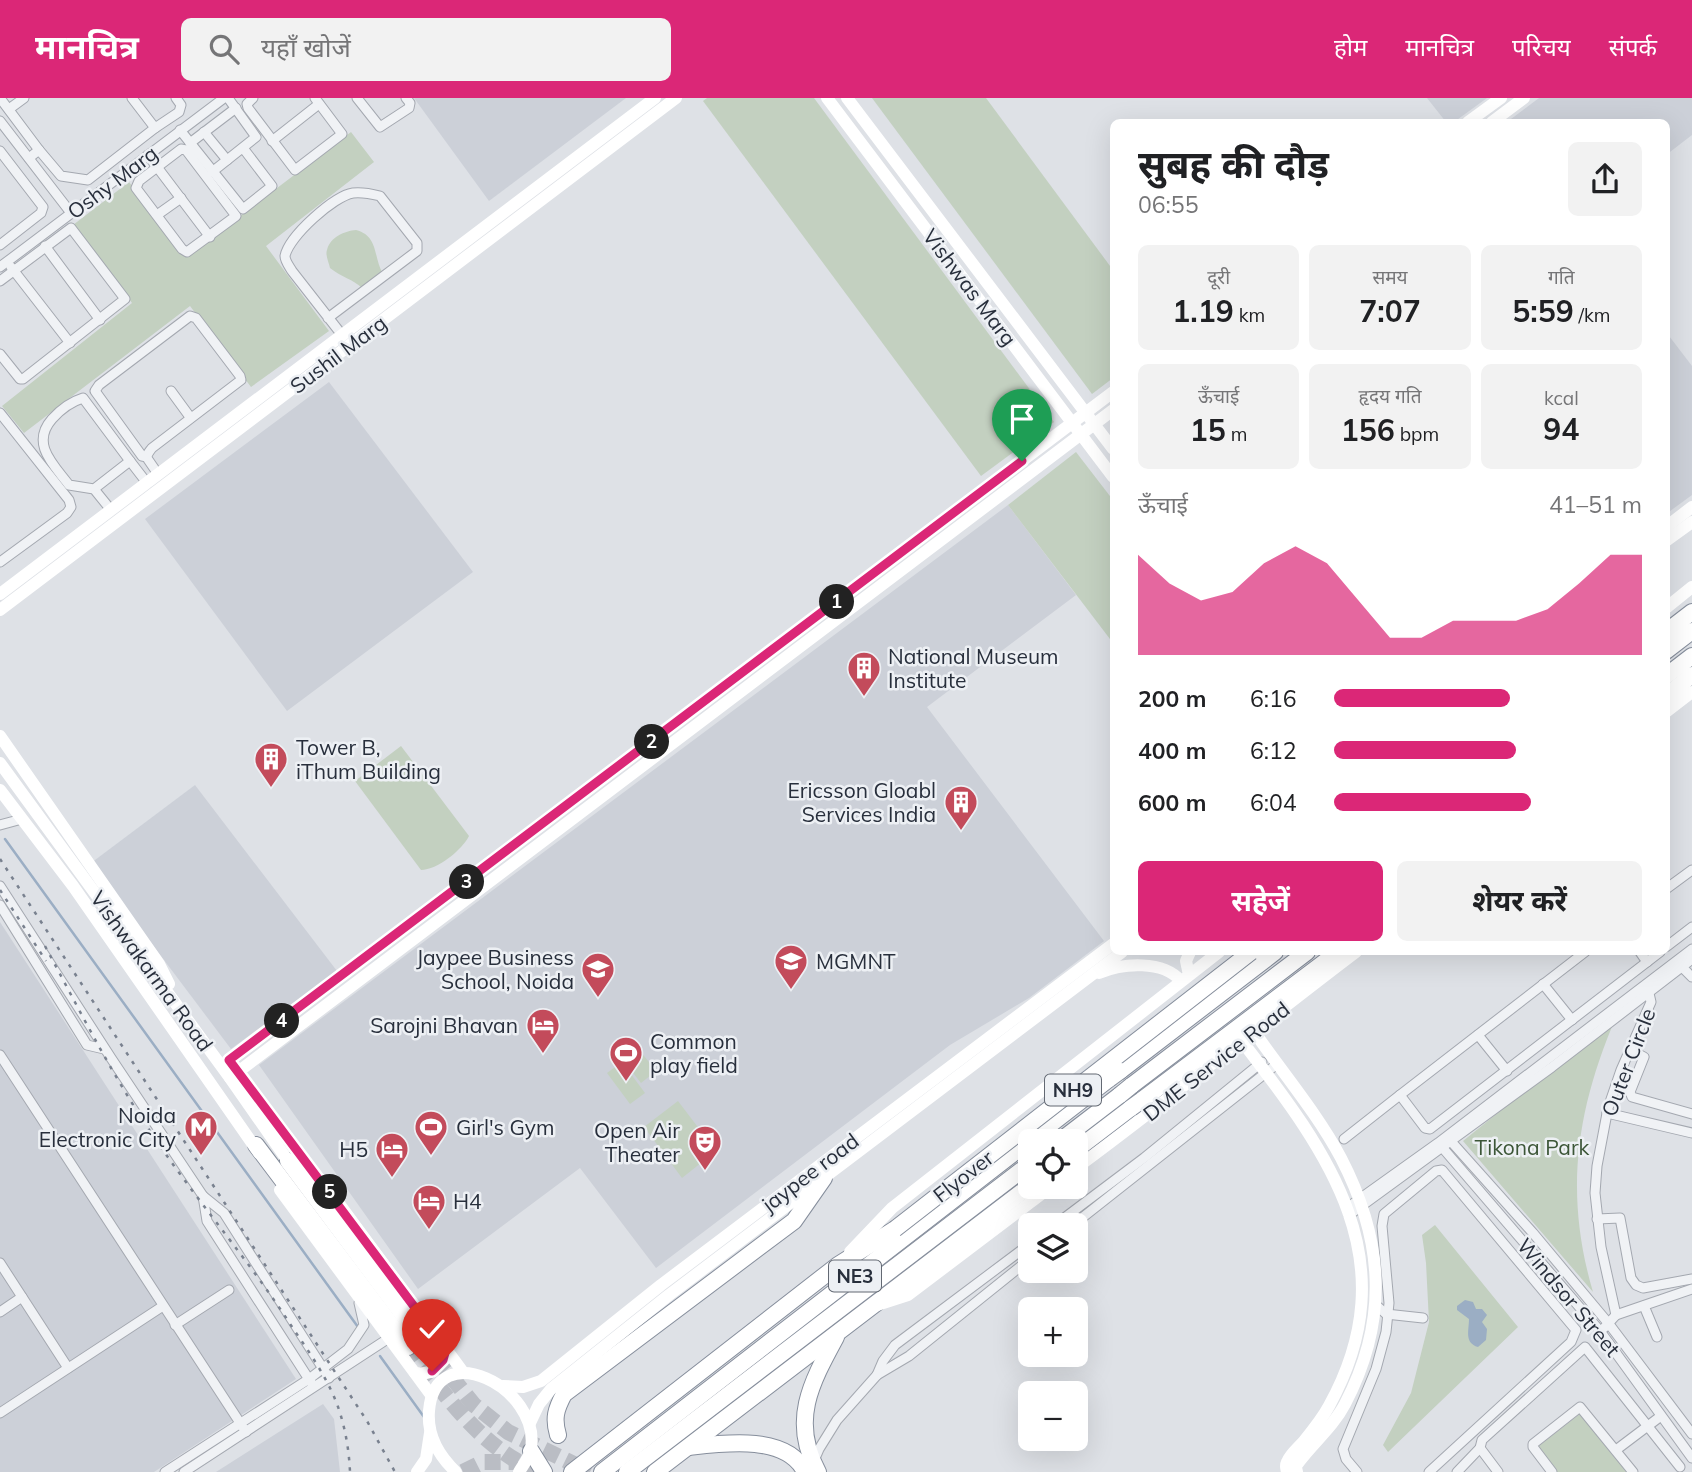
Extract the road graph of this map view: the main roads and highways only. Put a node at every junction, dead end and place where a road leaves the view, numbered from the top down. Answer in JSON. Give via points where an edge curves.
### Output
{"nodes":[{"id":1,"x":1692,"y":612,"type":"edge"},
{"id":2,"x":1670,"y":629,"type":"edge"},
{"id":3,"x":1692,"y":631,"type":"edge"},
{"id":4,"x":1670,"y":648,"type":"edge"},
{"id":5,"x":1692,"y":656,"type":"edge"},
{"id":6,"x":1670,"y":673,"type":"edge"},
{"id":7,"x":1692,"y":676,"type":"edge"},
{"id":8,"x":1670,"y":693,"type":"edge"},
{"id":9,"x":1247,"y":955,"type":"edge"},
{"id":10,"x":1271,"y":955,"type":"edge"},
{"id":11,"x":1303,"y":955,"type":"edge"},
{"id":12,"x":1334,"y":955,"type":"edge"},
{"id":13,"x":1076,"y":1129,"type":"edge"},
{"id":14,"x":1088,"y":1141,"type":"edge"},
{"id":15,"x":256,"y":1145,"type":"road end"},
{"id":16,"x":288,"y":1161,"type":"road end"},
{"id":17,"x":1018,"y":1173,"type":"edge"},
{"id":18,"x":824,"y":1178,"type":"road end"},
{"id":19,"x":1018,"y":1195,"type":"edge"},
{"id":20,"x":839,"y":1332,"type":"junction"},
{"id":21,"x":558,"y":1435,"type":"dead end"},
{"id":22,"x":687,"y":1447,"type":"junction"},
{"id":23,"x":531,"y":1451,"type":"road end"},
{"id":24,"x":812,"y":1469,"type":"edge"},
{"id":25,"x":544,"y":1472,"type":"edge"},
{"id":26,"x":572,"y":1472,"type":"edge"},
{"id":27,"x":602,"y":1472,"type":"edge"},
{"id":28,"x":627,"y":1472,"type":"edge"},
{"id":29,"x":655,"y":1472,"type":"edge"}],
"edges":[{"from":1,"to":2,"type":"highway"},
{"from":3,"to":4,"type":"highway"},
{"from":5,"to":6,"type":"highway"},
{"from":7,"to":8,"type":"highway"},
{"from":9,"to":26,"type":"highway","name":"Flyover","number":"NH9","bridge":true},
{"from":10,"to":27,"type":"highway","number":"NE3"},
{"from":11,"to":13,"type":"highway"},
{"from":12,"to":14,"type":"highway","number":"NH9","bridge":true},
{"from":15,"to":16,"type":"highway","via":[[415,1343]]},
{"from":17,"to":28,"type":"highway","number":"NE3"},
{"from":18,"to":21,"type":"highway","via":[[794,1222],[564,1395],[555,1410]]},
{"from":19,"to":20,"type":"highway"},
{"from":20,"to":22,"type":"highway"},
{"from":20,"to":24,"type":"highway","via":[[812,1384],[805,1417]]},
{"from":22,"to":24,"type":"highway","via":[[769,1447]]},
{"from":22,"to":29,"type":"highway"},
{"from":23,"to":25,"type":"highway"}]}
